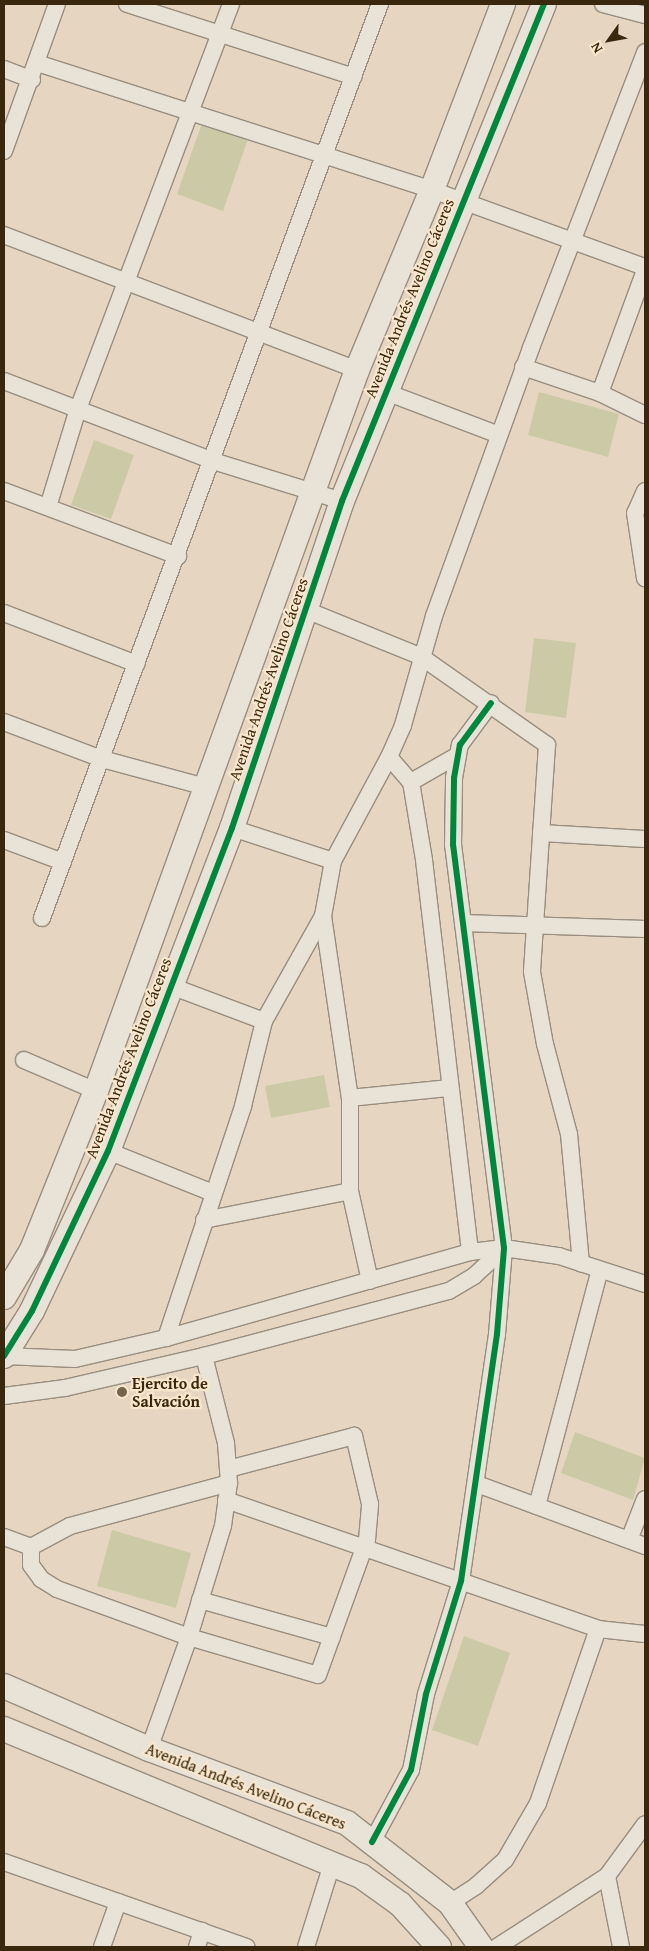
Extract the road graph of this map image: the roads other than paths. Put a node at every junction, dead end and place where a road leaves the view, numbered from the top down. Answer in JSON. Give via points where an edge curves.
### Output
{"nodes":[{"id":1,"x":56,"y":4,"type":"edge"},
{"id":2,"x":127,"y":4,"type":"edge"},
{"id":3,"x":231,"y":4,"type":"edge"},
{"id":4,"x":380,"y":4,"type":"edge"},
{"id":5,"x":503,"y":4,"type":"edge"},
{"id":6,"x":544,"y":4,"type":"edge"},
{"id":7,"x":603,"y":4,"type":"edge"},
{"id":8,"x":645,"y":15,"type":"edge"},
{"id":9,"x":219,"y":35,"type":"junction"},
{"id":10,"x":645,"y":52,"type":"edge"},
{"id":11,"x":37,"y":63,"type":"junction"},
{"id":12,"x":4,"y":69,"type":"edge"},
{"id":13,"x":354,"y":77,"type":"junction"},
{"id":14,"x":32,"y":80,"type":"junction"},
{"id":15,"x":191,"y":110,"type":"junction"},
{"id":16,"x":4,"y":151,"type":"edge"},
{"id":17,"x":326,"y":156,"type":"junction"},
{"id":18,"x":432,"y":190,"type":"junction"},
{"id":19,"x":464,"y":201,"type":"junction"},
{"id":20,"x":4,"y":235,"type":"edge"},
{"id":21,"x":573,"y":238,"type":"junction"},
{"id":22,"x":645,"y":268,"type":"edge"},
{"id":23,"x":128,"y":282,"type":"junction"},
{"id":24,"x":258,"y":332,"type":"junction"},
{"id":25,"x":524,"y":367,"type":"junction"},
{"id":26,"x":356,"y":370,"type":"junction"},
{"id":27,"x":4,"y":381,"type":"edge"},
{"id":28,"x":386,"y":392,"type":"junction"},
{"id":29,"x":600,"y":393,"type":"junction"},
{"id":30,"x":78,"y":409,"type":"junction"},
{"id":31,"x":645,"y":415,"type":"edge"},
{"id":32,"x":499,"y":435,"type":"junction"},
{"id":33,"x":213,"y":461,"type":"junction"},
{"id":34,"x":4,"y":491,"type":"edge"},
{"id":35,"x":314,"y":491,"type":"junction"},
{"id":36,"x":645,"y":491,"type":"edge"},
{"id":37,"x":342,"y":501,"type":"junction"},
{"id":38,"x":48,"y":507,"type":"junction"},
{"id":39,"x":178,"y":556,"type":"junction"},
{"id":40,"x":645,"y":571,"type":"edge"},
{"id":41,"x":306,"y":610,"type":"junction"},
{"id":42,"x":4,"y":613,"type":"edge"},
{"id":43,"x":420,"y":656,"type":"junction"},
{"id":44,"x":138,"y":664,"type":"junction"},
{"id":45,"x":490,"y":703,"type":"junction"},
{"id":46,"x":4,"y":722,"type":"edge"},
{"id":47,"x":458,"y":755,"type":"junction"},
{"id":48,"x":389,"y":757,"type":"junction"},
{"id":49,"x":102,"y":759,"type":"junction"},
{"id":50,"x":410,"y":782,"type":"junction"},
{"id":51,"x":206,"y":787,"type":"junction"},
{"id":52,"x":232,"y":828,"type":"junction"},
{"id":53,"x":541,"y":834,"type":"junction"},
{"id":54,"x":645,"y":839,"type":"edge"},
{"id":55,"x":4,"y":840,"type":"edge"},
{"id":56,"x":333,"y":861,"type":"junction"},
{"id":57,"x":63,"y":862,"type":"junction"},
{"id":58,"x":323,"y":916,"type":"junction"},
{"id":59,"x":42,"y":918,"type":"dead end"},
{"id":60,"x":463,"y":923,"type":"junction"},
{"id":61,"x":536,"y":925,"type":"junction"},
{"id":62,"x":645,"y":929,"type":"edge"},
{"id":63,"x":171,"y":986,"type":"junction"},
{"id":64,"x":264,"y":1020,"type":"junction"},
{"id":65,"x":24,"y":1060,"type":"dead end"},
{"id":66,"x":449,"y":1088,"type":"junction"},
{"id":67,"x":96,"y":1092,"type":"junction"},
{"id":68,"x":350,"y":1098,"type":"junction"},
{"id":69,"x":108,"y":1151,"type":"junction"},
{"id":70,"x":350,"y":1190,"type":"junction"},
{"id":71,"x":213,"y":1193,"type":"junction"},
{"id":72,"x":204,"y":1220,"type":"junction"},
{"id":73,"x":504,"y":1248,"type":"junction"},
{"id":74,"x":470,"y":1252,"type":"junction"},
{"id":75,"x":581,"y":1263,"type":"junction"},
{"id":76,"x":600,"y":1270,"type":"junction"},
{"id":77,"x":370,"y":1281,"type":"junction"},
{"id":78,"x":645,"y":1284,"type":"edge"},
{"id":79,"x":4,"y":1297,"type":"edge"},
{"id":80,"x":166,"y":1338,"type":"junction"},
{"id":81,"x":4,"y":1356,"type":"edge"},
{"id":82,"x":204,"y":1356,"type":"junction"},
{"id":83,"x":4,"y":1396,"type":"edge"},
{"id":84,"x":228,"y":1476,"type":"junction"},
{"id":85,"x":477,"y":1484,"type":"junction"},
{"id":86,"x":645,"y":1499,"type":"edge"},
{"id":87,"x":226,"y":1500,"type":"junction"},
{"id":88,"x":537,"y":1506,"type":"junction"},
{"id":89,"x":4,"y":1538,"type":"edge"},
{"id":90,"x":629,"y":1540,"type":"junction"},
{"id":91,"x":645,"y":1546,"type":"edge"},
{"id":92,"x":31,"y":1547,"type":"junction"},
{"id":93,"x":364,"y":1549,"type":"junction"},
{"id":94,"x":461,"y":1581,"type":"junction"},
{"id":95,"x":200,"y":1600,"type":"junction"},
{"id":96,"x":598,"y":1630,"type":"junction"},
{"id":97,"x":645,"y":1634,"type":"edge"},
{"id":98,"x":189,"y":1637,"type":"junction"},
{"id":99,"x":332,"y":1637,"type":"junction"},
{"id":100,"x":4,"y":1686,"type":"edge"},
{"id":101,"x":4,"y":1729,"type":"edge"},
{"id":102,"x":149,"y":1749,"type":"junction"},
{"id":103,"x":645,"y":1824,"type":"edge"},
{"id":104,"x":372,"y":1842,"type":"junction"},
{"id":105,"x":4,"y":1862,"type":"edge"},
{"id":106,"x":332,"y":1864,"type":"junction"},
{"id":107,"x":608,"y":1876,"type":"junction"},
{"id":108,"x":118,"y":1902,"type":"junction"},
{"id":109,"x":450,"y":1903,"type":"junction"},
{"id":110,"x":202,"y":1932,"type":"junction"},
{"id":111,"x":102,"y":1947,"type":"edge"},
{"id":112,"x":197,"y":1947,"type":"edge"},
{"id":113,"x":247,"y":1947,"type":"edge"},
{"id":114,"x":306,"y":1947,"type":"edge"},
{"id":115,"x":438,"y":1947,"type":"edge"},
{"id":116,"x":481,"y":1947,"type":"edge"},
{"id":117,"x":497,"y":1947,"type":"edge"},
{"id":118,"x":621,"y":1947,"type":"edge"}],
"edges":[{"from":1,"to":11,"type":"street"},
{"from":2,"to":9,"type":"street"},
{"from":3,"to":9,"type":"street"},
{"from":4,"to":13,"type":"street"},
{"from":5,"to":18,"type":"street","name":"Avenida Andrés Avelino Cáceres"},
{"from":6,"to":19,"type":"street","name":"Avenida Andrés Avelino Cáceres"},
{"from":7,"to":8,"type":"street"},
{"from":9,"to":13,"type":"street"},
{"from":9,"to":15,"type":"street"},
{"from":10,"to":21,"type":"street"},
{"from":11,"to":14,"type":"street"},
{"from":11,"to":15,"type":"street"},
{"from":12,"to":14,"type":"street"},
{"from":13,"to":17,"type":"street"},
{"from":14,"to":16,"type":"street"},
{"from":15,"to":17,"type":"street"},
{"from":15,"to":23,"type":"street"},
{"from":17,"to":18,"type":"street"},
{"from":17,"to":24,"type":"street"},
{"from":18,"to":19,"type":"street"},
{"from":18,"to":26,"type":"street","name":"Avenida Andrés Avelino Cáceres"},
{"from":19,"to":21,"type":"street"},
{"from":19,"to":28,"type":"street","name":"Avenida Andrés Avelino Cáceres"},
{"from":20,"to":23,"type":"street"},
{"from":21,"to":22,"type":"street"},
{"from":21,"to":25,"type":"street"},
{"from":22,"to":29,"type":"street"},
{"from":23,"to":24,"type":"street"},
{"from":23,"to":30,"type":"street"},
{"from":24,"to":26,"type":"street"},
{"from":24,"to":33,"type":"street"},
{"from":25,"to":29,"type":"street"},
{"from":25,"to":32,"type":"street"},
{"from":26,"to":35,"type":"street","name":"Avenida Andrés Avelino Cáceres"},
{"from":27,"to":30,"type":"street"},
{"from":28,"to":32,"type":"street"},
{"from":28,"to":37,"type":"street","name":"Avenida Andrés Avelino Cáceres"},
{"from":29,"to":31,"type":"street"},
{"from":30,"to":33,"type":"street"},
{"from":30,"to":38,"type":"street"},
{"from":32,"to":43,"type":"street"},
{"from":33,"to":35,"type":"street"},
{"from":33,"to":39,"type":"street"},
{"from":34,"to":38,"type":"street"},
{"from":35,"to":37,"type":"street"},
{"from":35,"to":51,"type":"street","name":"Avenida Andrés Avelino Cáceres"},
{"from":36,"to":40,"type":"street","via":[[635,513]]},
{"from":37,"to":41,"type":"street","name":"Avenida Andrés Avelino Cáceres"},
{"from":38,"to":39,"type":"street"},
{"from":39,"to":44,"type":"street"},
{"from":41,"to":43,"type":"street"},
{"from":41,"to":52,"type":"street","name":"Avenida Andrés Avelino Cáceres"},
{"from":42,"to":44,"type":"street"},
{"from":43,"to":45,"type":"street"},
{"from":43,"to":48,"type":"street","via":[[403,725]]},
{"from":44,"to":49,"type":"street"},
{"from":45,"to":47,"type":"street","via":[[460,745]]},
{"from":45,"to":53,"type":"street","via":[[547,745]]},
{"from":46,"to":49,"type":"street"},
{"from":47,"to":50,"type":"street"},
{"from":47,"to":60,"type":"street","via":[[454,778],[453,845]]},
{"from":48,"to":50,"type":"street"},
{"from":48,"to":56,"type":"street"},
{"from":49,"to":51,"type":"street"},
{"from":49,"to":57,"type":"street"},
{"from":50,"to":66,"type":"street","via":[[424,860]]},
{"from":51,"to":67,"type":"street","name":"Avenida Andrés Avelino Cáceres"},
{"from":52,"to":56,"type":"street"},
{"from":52,"to":63,"type":"street","name":"Avenida Andrés Avelino Cáceres"},
{"from":53,"to":54,"type":"street"},
{"from":53,"to":61,"type":"street"},
{"from":55,"to":57,"type":"street"},
{"from":56,"to":58,"type":"street"},
{"from":57,"to":59,"type":"street"},
{"from":58,"to":64,"type":"street"},
{"from":58,"to":68,"type":"street"},
{"from":60,"to":61,"type":"street"},
{"from":60,"to":73,"type":"street"},
{"from":61,"to":62,"type":"street"},
{"from":61,"to":75,"type":"street","via":[[532,972],[544,1044],[569,1134]]},
{"from":63,"to":64,"type":"street"},
{"from":63,"to":69,"type":"street","name":"Avenida Andrés Avelino Cáceres"},
{"from":64,"to":71,"type":"street","via":[[243,1106]]},
{"from":65,"to":67,"type":"street"},
{"from":66,"to":68,"type":"street"},
{"from":66,"to":74,"type":"street"},
{"from":67,"to":79,"type":"street","name":"Avenida Andrés Avelino Cáceres","via":[[32,1250]]},
{"from":68,"to":70,"type":"street"},
{"from":69,"to":71,"type":"street"},
{"from":69,"to":81,"type":"street","name":"Avenida Andrés Avelino Cáceres","via":[[32,1311]]},
{"from":70,"to":72,"type":"street"},
{"from":70,"to":77,"type":"street"},
{"from":71,"to":72,"type":"street"},
{"from":72,"to":80,"type":"street"},
{"from":73,"to":74,"type":"street"},
{"from":73,"to":75,"type":"street","via":[[559,1256]]},
{"from":73,"to":82,"type":"street","via":[[474,1276],[449,1290]]},
{"from":73,"to":85,"type":"street","via":[[497,1334]]},
{"from":74,"to":77,"type":"street"},
{"from":75,"to":76,"type":"street"},
{"from":76,"to":78,"type":"street"},
{"from":76,"to":88,"type":"street"},
{"from":77,"to":80,"type":"street"},
{"from":80,"to":81,"type":"street","via":[[75,1359]]},
{"from":82,"to":83,"type":"street","via":[[65,1388]]},
{"from":82,"to":84,"type":"street","via":[[226,1443]]},
{"from":84,"to":87,"type":"street"},
{"from":84,"to":92,"type":"street","via":[[70,1526]]},
{"from":84,"to":93,"type":"street","via":[[354,1436],[370,1504]]},
{"from":85,"to":88,"type":"street"},
{"from":85,"to":94,"type":"street"},
{"from":86,"to":90,"type":"street"},
{"from":87,"to":93,"type":"street"},
{"from":87,"to":95,"type":"street","via":[[223,1526]]},
{"from":88,"to":90,"type":"street"},
{"from":89,"to":92,"type":"street"},
{"from":90,"to":91,"type":"street"},
{"from":92,"to":98,"type":"street","via":[[31,1565],[41,1579],[57,1589]]},
{"from":93,"to":94,"type":"street"},
{"from":93,"to":99,"type":"street"},
{"from":94,"to":96,"type":"street"},
{"from":94,"to":104,"type":"street","via":[[426,1694],[411,1770]]},
{"from":95,"to":98,"type":"street"},
{"from":95,"to":99,"type":"street"},
{"from":96,"to":97,"type":"street"},
{"from":96,"to":109,"type":"street","via":[[538,1802],[505,1860],[476,1886]]},
{"from":98,"to":99,"type":"street","via":[[318,1675]]},
{"from":98,"to":102,"type":"street"},
{"from":100,"to":102,"type":"street","name":"Avenida Andrés Avelino Cáceres"},
{"from":101,"to":106,"type":"street"},
{"from":102,"to":104,"type":"street","name":"Avenida Andrés Avelino Cáceres","via":[[347,1823]]},
{"from":103,"to":107,"type":"street"},
{"from":104,"to":109,"type":"street","name":"Avenida Andrés Avelino Cáceres"},
{"from":105,"to":108,"type":"street"},
{"from":106,"to":114,"type":"street"},
{"from":106,"to":115,"type":"street","via":[[361,1876],[400,1904]]},
{"from":107,"to":117,"type":"street"},
{"from":107,"to":118,"type":"street"},
{"from":108,"to":110,"type":"street"},
{"from":108,"to":111,"type":"street"},
{"from":109,"to":116,"type":"street","name":"Avenida Andrés Avelino Cáceres"},
{"from":110,"to":112,"type":"street"},
{"from":110,"to":113,"type":"street"}]}
